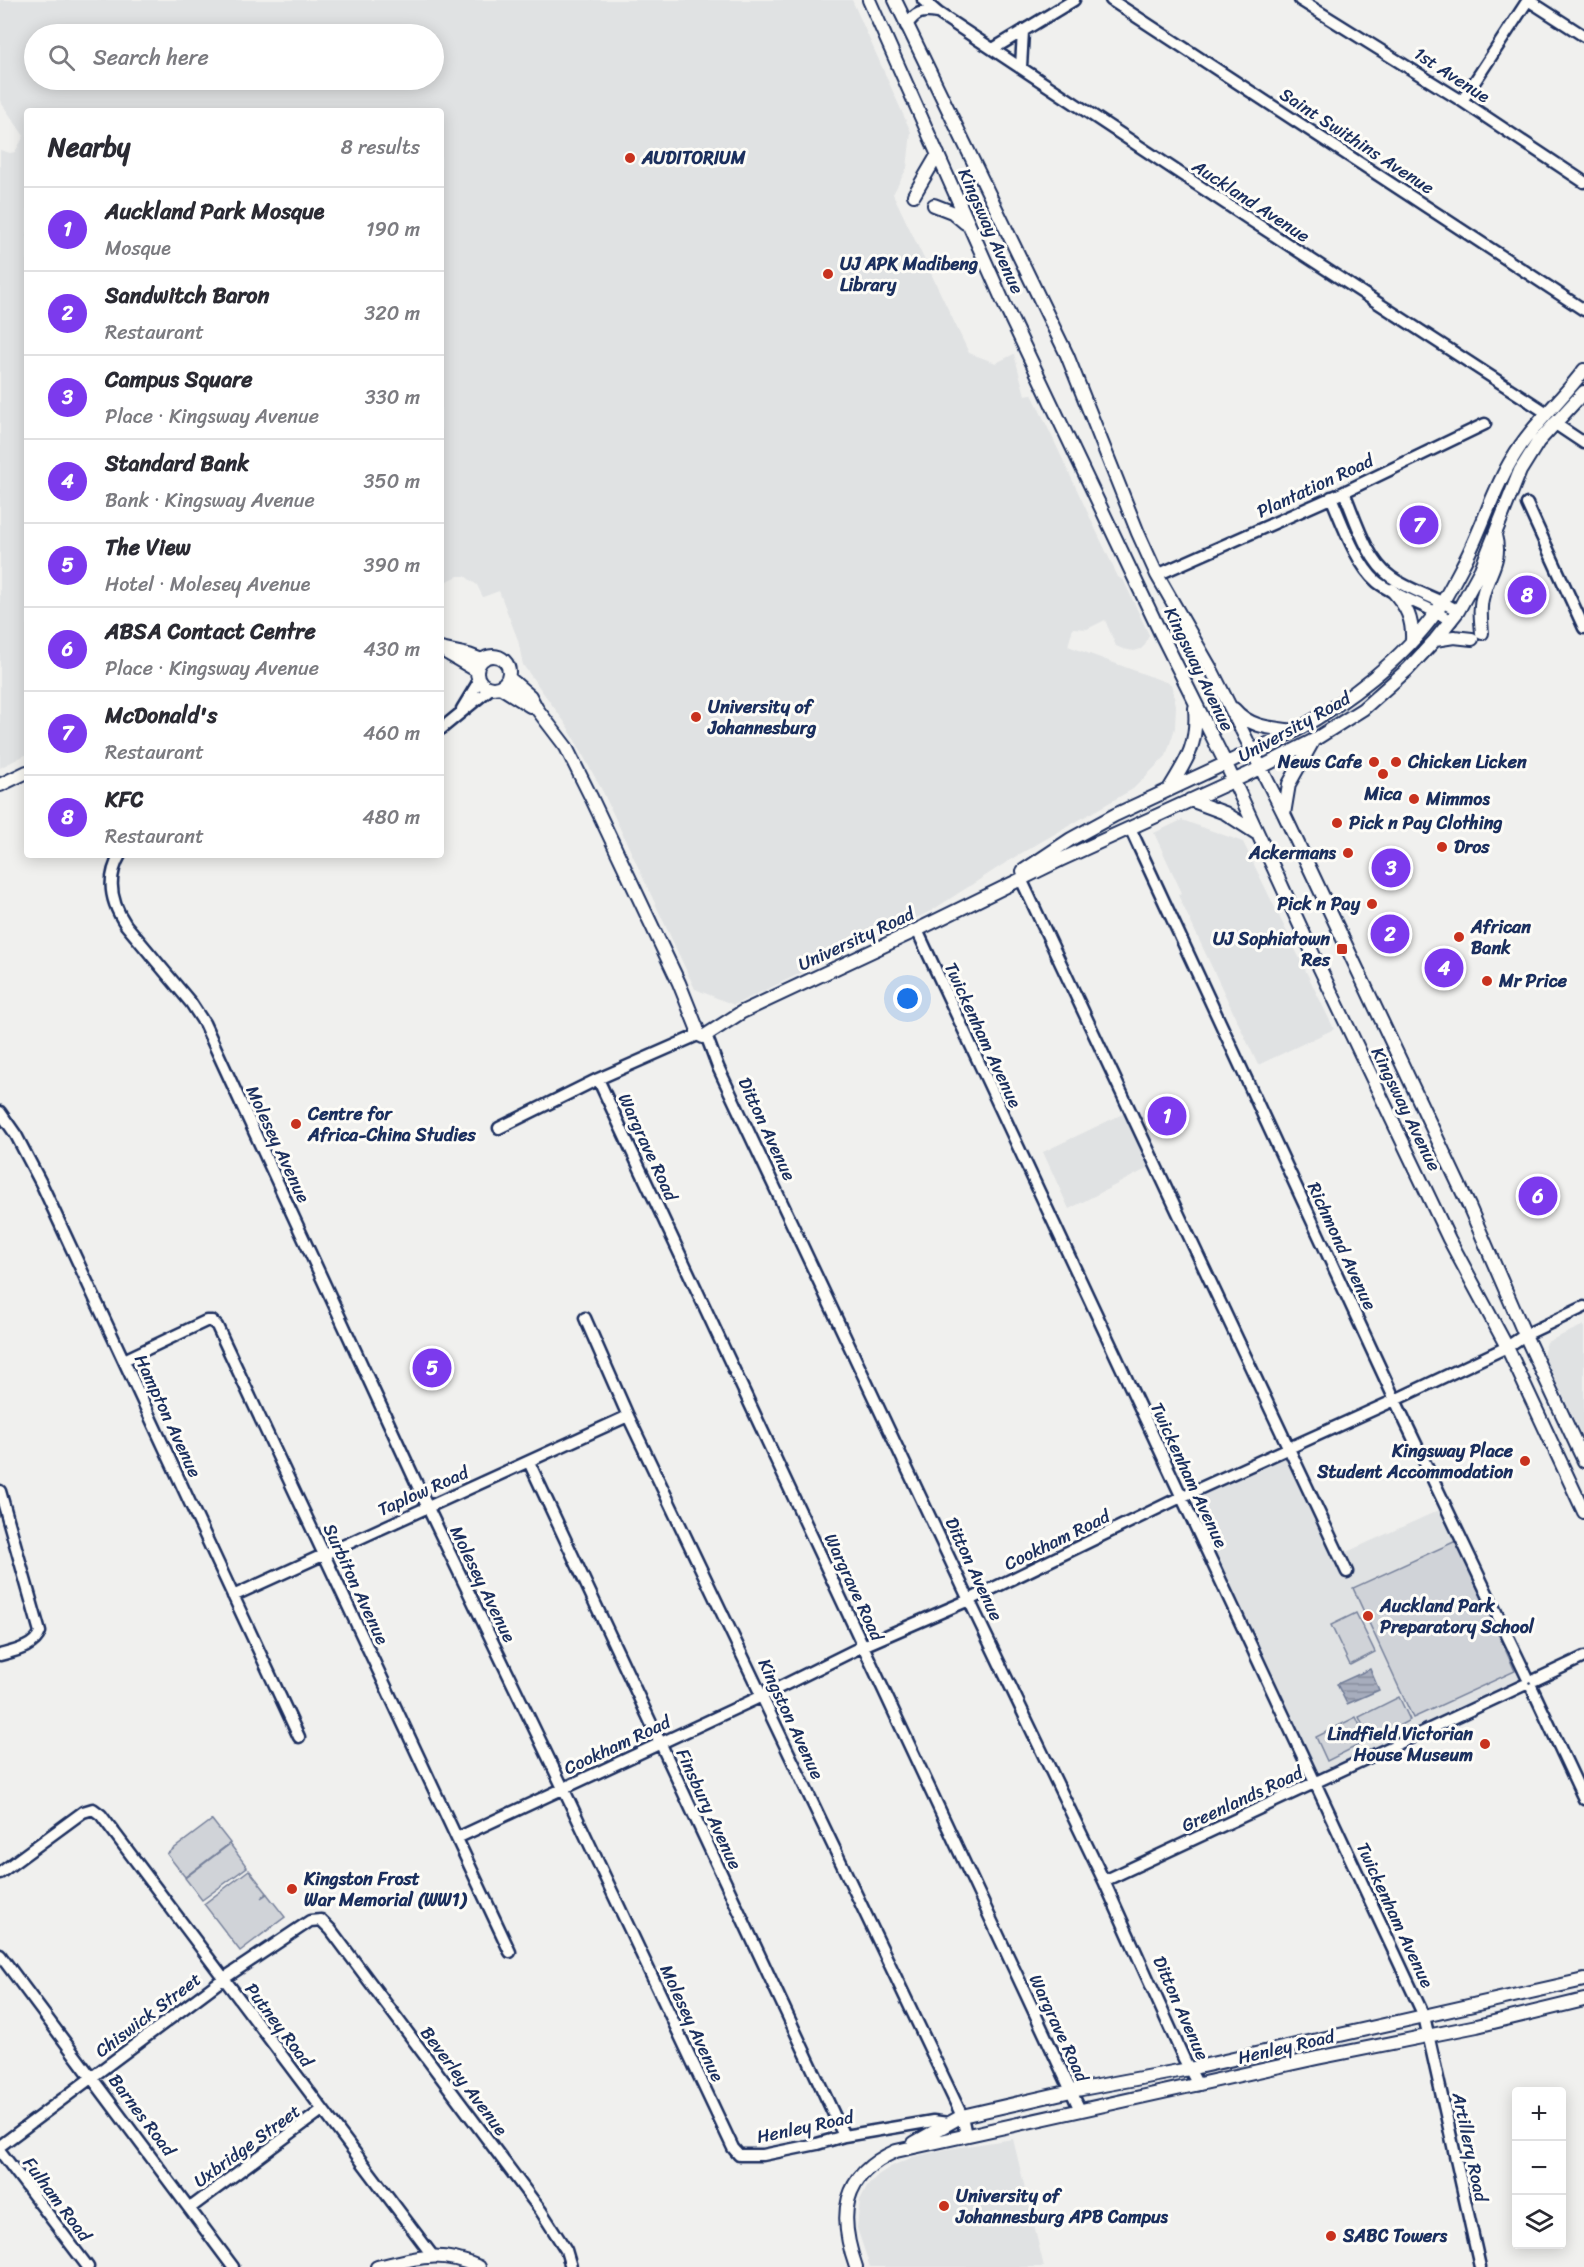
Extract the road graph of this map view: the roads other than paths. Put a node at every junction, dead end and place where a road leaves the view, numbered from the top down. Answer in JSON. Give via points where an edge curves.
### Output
{"nodes":[{"id":1,"x":869,"y":0,"type":"edge"},
{"id":2,"x":895,"y":0,"type":"edge"},
{"id":3,"x":923,"y":0,"type":"edge"},
{"id":4,"x":1074,"y":0,"type":"edge"},
{"id":5,"x":1111,"y":0,"type":"edge"},
{"id":6,"x":1300,"y":0,"type":"edge"},
{"id":7,"x":1528,"y":0,"type":"edge"},
{"id":8,"x":938,"y":13,"type":"junction"},
{"id":9,"x":906,"y":26,"type":"junction"},
{"id":10,"x":1023,"y":31,"type":"junction"},
{"id":11,"x":1584,"y":36,"type":"edge"},
{"id":12,"x":993,"y":49,"type":"junction"},
{"id":13,"x":1021,"y":67,"type":"junction"},
{"id":14,"x":1462,"y":101,"type":"junction"},
{"id":15,"x":938,"y":154,"type":"junction"},
{"id":16,"x":1584,"y":182,"type":"edge"},
{"id":17,"x":914,"y":195,"type":"dead end"},
{"id":18,"x":934,"y":205,"type":"dead end"},
{"id":19,"x":969,"y":226,"type":"junction"},
{"id":20,"x":1584,"y":310,"type":"edge"},
{"id":21,"x":1584,"y":370,"type":"edge"},
{"id":22,"x":1584,"y":392,"type":"edge"},
{"id":23,"x":1550,"y":418,"type":"junction"},
{"id":24,"x":1485,"y":424,"type":"dead end"},
{"id":25,"x":1584,"y":443,"type":"edge"},
{"id":26,"x":1344,"y":492,"type":"junction"},
{"id":27,"x":1331,"y":497,"type":"junction"},
{"id":28,"x":1527,"y":504,"type":"dead end"},
{"id":29,"x":1495,"y":534,"type":"junction"},
{"id":30,"x":1157,"y":575,"type":"junction"},
{"id":31,"x":1392,"y":590,"type":"junction"},
{"id":32,"x":1440,"y":606,"type":"junction"},
{"id":33,"x":1454,"y":616,"type":"junction"},
{"id":34,"x":1583,"y":622,"type":"edge"},
{"id":35,"x":1435,"y":640,"type":"junction"},
{"id":36,"x":1412,"y":641,"type":"junction"},
{"id":37,"x":444,"y":650,"type":"edge"},
{"id":38,"x":479,"y":670,"type":"junction"},
{"id":39,"x":500,"y":684,"type":"junction"},
{"id":40,"x":1227,"y":701,"type":"junction"},
{"id":41,"x":1195,"y":702,"type":"junction"},
{"id":42,"x":459,"y":715,"type":"junction"},
{"id":43,"x":444,"y":727,"type":"edge"},
{"id":44,"x":1295,"y":731,"type":"junction"},
{"id":45,"x":1314,"y":740,"type":"junction"},
{"id":46,"x":1252,"y":751,"type":"junction"},
{"id":47,"x":1226,"y":764,"type":"junction"},
{"id":48,"x":1261,"y":767,"type":"junction"},
{"id":49,"x":24,"y":773,"type":"edge"},
{"id":50,"x":1233,"y":780,"type":"junction"},
{"id":51,"x":0,"y":785,"type":"edge"},
{"id":52,"x":1169,"y":790,"type":"junction"},
{"id":53,"x":1190,"y":800,"type":"junction"},
{"id":54,"x":1284,"y":814,"type":"junction"},
{"id":55,"x":1130,"y":828,"type":"junction"},
{"id":56,"x":1257,"y":834,"type":"junction"},
{"id":57,"x":118,"y":858,"type":"edge"},
{"id":58,"x":1021,"y":879,"type":"junction"},
{"id":59,"x":984,"y":896,"type":"junction"},
{"id":60,"x":916,"y":930,"type":"junction"},
{"id":61,"x":702,"y":1031,"type":"junction"},
{"id":62,"x":598,"y":1079,"type":"junction"},
{"id":63,"x":0,"y":1112,"type":"edge"},
{"id":64,"x":499,"y":1128,"type":"dead end"},
{"id":65,"x":1584,"y":1307,"type":"edge"},
{"id":66,"x":585,"y":1318,"type":"dead end"},
{"id":67,"x":1525,"y":1335,"type":"junction"},
{"id":68,"x":1507,"y":1347,"type":"junction"},
{"id":69,"x":124,"y":1360,"type":"junction"},
{"id":70,"x":1395,"y":1400,"type":"junction"},
{"id":71,"x":628,"y":1416,"type":"junction"},
{"id":72,"x":1290,"y":1449,"type":"junction"},
{"id":73,"x":1584,"y":1461,"type":"edge"},
{"id":74,"x":529,"y":1462,"type":"junction"},
{"id":75,"x":0,"y":1491,"type":"edge"},
{"id":76,"x":1182,"y":1497,"type":"junction"},
{"id":77,"x":427,"y":1506,"type":"junction"},
{"id":78,"x":1584,"y":1512,"type":"edge"},
{"id":79,"x":324,"y":1554,"type":"junction"},
{"id":80,"x":1347,"y":1572,"type":"dead end"},
{"id":81,"x":233,"y":1596,"type":"junction"},
{"id":82,"x":969,"y":1600,"type":"junction"},
{"id":83,"x":863,"y":1646,"type":"junction"},
{"id":84,"x":0,"y":1655,"type":"edge"},
{"id":85,"x":1584,"y":1657,"type":"edge"},
{"id":86,"x":1530,"y":1682,"type":"junction"},
{"id":87,"x":762,"y":1696,"type":"junction"},
{"id":88,"x":299,"y":1737,"type":"dead end"},
{"id":89,"x":660,"y":1743,"type":"junction"},
{"id":90,"x":1316,"y":1782,"type":"junction"},
{"id":91,"x":563,"y":1788,"type":"junction"},
{"id":92,"x":1584,"y":1799,"type":"edge"},
{"id":93,"x":457,"y":1838,"type":"junction"},
{"id":94,"x":0,"y":1873,"type":"edge"},
{"id":95,"x":1104,"y":1881,"type":"junction"},
{"id":96,"x":321,"y":1920,"type":"joint"},
{"id":97,"x":510,"y":1952,"type":"dead end"},
{"id":98,"x":0,"y":1955,"type":"edge"},
{"id":99,"x":223,"y":1979,"type":"junction"},
{"id":100,"x":1584,"y":1980,"type":"edge"},
{"id":101,"x":1584,"y":2000,"type":"edge"},
{"id":102,"x":1424,"y":2016,"type":"junction"},
{"id":103,"x":1429,"y":2035,"type":"junction"},
{"id":104,"x":1189,"y":2069,"type":"junction"},
{"id":105,"x":93,"y":2077,"type":"junction"},
{"id":106,"x":1198,"y":2085,"type":"junction"},
{"id":107,"x":1071,"y":2091,"type":"junction"},
{"id":108,"x":322,"y":2110,"type":"junction"},
{"id":109,"x":1080,"y":2110,"type":"junction"},
{"id":110,"x":962,"y":2116,"type":"junction"},
{"id":111,"x":948,"y":2123,"type":"junction"},
{"id":112,"x":966,"y":2135,"type":"junction"},
{"id":113,"x":844,"y":2136,"type":"junction"},
{"id":114,"x":0,"y":2146,"type":"edge"},
{"id":115,"x":905,"y":2148,"type":"junction"},
{"id":116,"x":0,"y":2151,"type":"edge"},
{"id":117,"x":739,"y":2155,"type":"joint"},
{"id":118,"x":190,"y":2208,"type":"junction"},
{"id":119,"x":432,"y":2255,"type":"junction"},
{"id":120,"x":88,"y":2267,"type":"edge"},
{"id":121,"x":233,"y":2267,"type":"edge"},
{"id":122,"x":376,"y":2267,"type":"edge"},
{"id":123,"x":479,"y":2267,"type":"edge"},
{"id":124,"x":571,"y":2267,"type":"edge"},
{"id":125,"x":856,"y":2267,"type":"edge"},
{"id":126,"x":1480,"y":2267,"type":"edge"}],
"edges":[{"from":1,"to":15,"type":"main road","name":"Kingsway Avenue"},
{"from":2,"to":9,"type":"main road","name":"Kingsway Avenue"},
{"from":3,"to":8,"type":"street","name":"Auckland Avenue"},
{"from":4,"to":10,"type":"street"},
{"from":5,"to":20,"type":"street","name":"Saint Swithins Avenue"},
{"from":6,"to":14,"type":"street","name":"1st Avenue"},
{"from":7,"to":11,"type":"street"},
{"from":7,"to":14,"type":"street"},
{"from":8,"to":9,"type":"street","via":[[917,12]]},
{"from":8,"to":12,"type":"street","name":"Auckland Avenue"},
{"from":9,"to":30,"type":"main road","name":"Kingsway Avenue","via":[[1067,355]]},
{"from":10,"to":12,"type":"street"},
{"from":10,"to":13,"type":"street"},
{"from":12,"to":13,"type":"street","name":"Auckland Avenue"},
{"from":13,"to":23,"type":"street","name":"Auckland Avenue"},
{"from":14,"to":16,"type":"street","name":"1st Avenue"},
{"from":15,"to":17,"type":"main road"},
{"from":15,"to":19,"type":"main road","name":"Kingsway Avenue"},
{"from":18,"to":19,"type":"main road","via":[[952,212]]},
{"from":19,"to":41,"type":"main road","name":"Kingsway Avenue"},
{"from":21,"to":23,"type":"main road","name":"University Road"},
{"from":22,"to":23,"type":"main road","name":"University Road"},
{"from":23,"to":25,"type":"street","name":"Auckland Avenue"},
{"from":23,"to":29,"type":"main road","name":"University Road","via":[[1520,471]]},
{"from":23,"to":32,"type":"main road","name":"University Road","via":[[1512,458]]},
{"from":24,"to":26,"type":"street","name":"Plantation Road"},
{"from":26,"to":27,"type":"street","name":"Plantation Road"},
{"from":26,"to":32,"type":"street","via":[[1374,560],[1383,571]]},
{"from":27,"to":30,"type":"street","name":"Plantation Road"},
{"from":27,"to":31,"type":"street","via":[[1363,566],[1376,581]]},
{"from":28,"to":34,"type":"street"},
{"from":29,"to":33,"type":"main road","name":"University Road","via":[[1472,589]]},
{"from":29,"to":35,"type":"main road","via":[[1498,553],[1482,596],[1477,636]]},
{"from":30,"to":40,"type":"main road","name":"Kingsway Avenue"},
{"from":31,"to":32,"type":"street"},
{"from":31,"to":36,"type":"main road","via":[[1411,618]]},
{"from":32,"to":33,"type":"street"},
{"from":32,"to":36,"type":"main road","name":"University Road"},
{"from":33,"to":35,"type":"main road","name":"University Road"},
{"from":35,"to":45,"type":"main road","name":"University Road","via":[[1370,704]]},
{"from":36,"to":44,"type":"main road","name":"University Road","via":[[1363,685]]},
{"from":37,"to":38,"type":"main road","via":[[461,652]]},
{"from":38,"to":39,"type":"main road","name":"Ditton Avenue"},
{"from":38,"to":39,"type":"main road","name":"Ditton Avenue","via":[[490,656],[501,658],[508,666]]},
{"from":38,"to":42,"type":"street"},
{"from":39,"to":42,"type":"street"},
{"from":39,"to":61,"type":"main road","name":"Ditton Avenue","via":[[530,696],[573,760]]},
{"from":40,"to":44,"type":"main road","via":[[1247,721]]},
{"from":40,"to":46,"type":"main road","name":"Kingsway Avenue"},
{"from":41,"to":47,"type":"main road","name":"Kingsway Avenue"},
{"from":41,"to":52,"type":"main road","via":[[1197,726],[1193,748]]},
{"from":42,"to":43,"type":"street"},
{"from":44,"to":46,"type":"main road","name":"University Road"},
{"from":45,"to":48,"type":"main road","name":"University Road"},
{"from":45,"to":54,"type":"main road","via":[[1289,784]]},
{"from":46,"to":47,"type":"main road","name":"University Road"},
{"from":46,"to":48,"type":"main road","name":"Kingsway Avenue"},
{"from":47,"to":50,"type":"main road","name":"Kingsway Avenue"},
{"from":47,"to":52,"type":"main road","name":"University Road"},
{"from":48,"to":50,"type":"main road","name":"University Road"},
{"from":48,"to":54,"type":"main road","name":"Kingsway Avenue"},
{"from":49,"to":51,"type":"main road"},
{"from":50,"to":53,"type":"main road","name":"University Road"},
{"from":50,"to":56,"type":"main road","name":"Kingsway Avenue"},
{"from":52,"to":59,"type":"main road","name":"University Road","via":[[1071,839]]},
{"from":53,"to":55,"type":"main road","name":"University Road"},
{"from":53,"to":56,"type":"main road","via":[[1225,813]]},
{"from":54,"to":67,"type":"main road","name":"Kingsway Avenue","via":[[1469,1206]]},
{"from":55,"to":58,"type":"main road","name":"University Road"},
{"from":55,"to":70,"type":"street","name":"Richmond Avenue"},
{"from":56,"to":68,"type":"main road","name":"Kingsway Avenue","via":[[1449,1239]]},
{"from":57,"to":77,"type":"street","name":"Molesey Avenue","via":[[111,884],[117,911],[204,1023]]},
{"from":58,"to":59,"type":"main road","name":"University Road"},
{"from":58,"to":72,"type":"street"},
{"from":59,"to":60,"type":"main road","name":"University Road"},
{"from":60,"to":61,"type":"main road","name":"University Road"},
{"from":60,"to":76,"type":"street","name":"Twickenham Avenue"},
{"from":61,"to":62,"type":"street","name":"University Road"},
{"from":61,"to":82,"type":"street","name":"Ditton Avenue"},
{"from":62,"to":64,"type":"street","name":"University Road"},
{"from":62,"to":83,"type":"street","name":"Wargrave Road"},
{"from":63,"to":69,"type":"street","name":"Hampton Avenue","via":[[42,1185]]},
{"from":65,"to":67,"type":"street","name":"Cookham Road"},
{"from":66,"to":71,"type":"street","name":"Kingston Avenue"},
{"from":67,"to":68,"type":"street","name":"Cookham Road"},
{"from":67,"to":73,"type":"main road","name":"Kingsway Avenue"},
{"from":68,"to":70,"type":"street","name":"Cookham Road"},
{"from":68,"to":78,"type":"main road","name":"Kingsway Avenue"},
{"from":69,"to":79,"type":"street","name":"Surbiton Avenue","via":[[206,1321],[215,1323]]},
{"from":69,"to":81,"type":"street","name":"Hampton Avenue"},
{"from":70,"to":72,"type":"street","name":"Cookham Road"},
{"from":70,"to":86,"type":"street","name":"Richmond Avenue"},
{"from":71,"to":74,"type":"street","name":"Taplow Road"},
{"from":71,"to":87,"type":"street","name":"Kingston Avenue"},
{"from":72,"to":76,"type":"street","name":"Cookham Road"},
{"from":72,"to":80,"type":"street"},
{"from":74,"to":77,"type":"street","name":"Taplow Road"},
{"from":74,"to":89,"type":"street","name":"Finsbury Avenue"},
{"from":75,"to":84,"type":"street","via":[[39,1625],[35,1641]]},
{"from":76,"to":82,"type":"street","name":"Cookham Road"},
{"from":76,"to":90,"type":"street","name":"Twickenham Avenue"},
{"from":77,"to":79,"type":"street","name":"Taplow Road"},
{"from":77,"to":91,"type":"street","name":"Molesey Avenue"},
{"from":79,"to":81,"type":"street","name":"Taplow Road"},
{"from":79,"to":93,"type":"street","name":"Surbiton Avenue"},
{"from":81,"to":88,"type":"street","name":"Hampton Avenue"},
{"from":82,"to":83,"type":"street","name":"Cookham Road"},
{"from":82,"to":95,"type":"street","name":"Ditton Avenue"},
{"from":83,"to":87,"type":"street","name":"Cookham Road"},
{"from":83,"to":107,"type":"street","name":"Wargrave Road"},
{"from":85,"to":86,"type":"street","name":"Greenlands Road"},
{"from":86,"to":90,"type":"street","name":"Greenlands Road"},
{"from":86,"to":92,"type":"street","name":"Richmond Avenue"},
{"from":87,"to":89,"type":"street","name":"Cookham Road"},
{"from":87,"to":110,"type":"street","name":"Kingston Avenue"},
{"from":89,"to":91,"type":"street","name":"Cookham Road"},
{"from":89,"to":113,"type":"street","name":"Finsbury Avenue"},
{"from":90,"to":95,"type":"street","name":"Greenlands Road"},
{"from":90,"to":102,"type":"street","name":"Twickenham Avenue"},
{"from":91,"to":93,"type":"street","name":"Cookham Road"},
{"from":91,"to":117,"type":"street","name":"Molesey Avenue"},
{"from":93,"to":97,"type":"street","name":"Surbiton Avenue"},
{"from":94,"to":99,"type":"street","name":"Putney Road","via":[[83,1812],[93,1809]]},
{"from":95,"to":104,"type":"street","name":"Ditton Avenue"},
{"from":96,"to":99,"type":"street","name":"Chiswick Street","via":[[303,1925]]},
{"from":96,"to":124,"type":"street","name":"Beverley Avenue","via":[[541,2211],[566,2250]]},
{"from":98,"to":105,"type":"street","name":"Barnes Road"},
{"from":99,"to":105,"type":"street","name":"Chiswick Street"},
{"from":99,"to":108,"type":"street","name":"Putney Road"},
{"from":100,"to":102,"type":"main road","name":"Henley Road"},
{"from":101,"to":103,"type":"main road","name":"Henley Road"},
{"from":102,"to":103,"type":"street","name":"Twickenham Avenue"},
{"from":102,"to":104,"type":"main road","name":"Henley Road"},
{"from":103,"to":106,"type":"main road","name":"Henley Road"},
{"from":103,"to":126,"type":"street","name":"Artillery Road"},
{"from":104,"to":106,"type":"street","name":"Ditton Avenue"},
{"from":104,"to":107,"type":"main road","name":"Henley Road"},
{"from":105,"to":114,"type":"street","name":"Chiswick Street"},
{"from":105,"to":118,"type":"street","name":"Barnes Road"},
{"from":106,"to":109,"type":"main road","name":"Henley Road"},
{"from":107,"to":109,"type":"street","name":"Wargrave Road"},
{"from":107,"to":110,"type":"main road","name":"Henley Road"},
{"from":108,"to":118,"type":"street","name":"Uxbridge Street"},
{"from":108,"to":119,"type":"street","name":"Putney Road"},
{"from":109,"to":112,"type":"main road","name":"Henley Road"},
{"from":110,"to":111,"type":"main road","name":"Henley Road"},
{"from":110,"to":112,"type":"street","name":"Kingston Avenue"},
{"from":111,"to":113,"type":"street","name":"Henley Road","via":[[933,2121]]},
{"from":111,"to":115,"type":"main road","name":"Henley Road"},
{"from":112,"to":115,"type":"main road","name":"Henley Road"},
{"from":113,"to":117,"type":"street","name":"Henley Road","via":[[763,2155]]},
{"from":115,"to":125,"type":"main road","via":[[871,2165],[849,2195],[846,2223]]},
{"from":116,"to":120,"type":"street","name":"Fulham Road"},
{"from":118,"to":121,"type":"street","name":"Barnes Road"},
{"from":119,"to":122,"type":"main road"},
{"from":119,"to":123,"type":"main road"}]}
